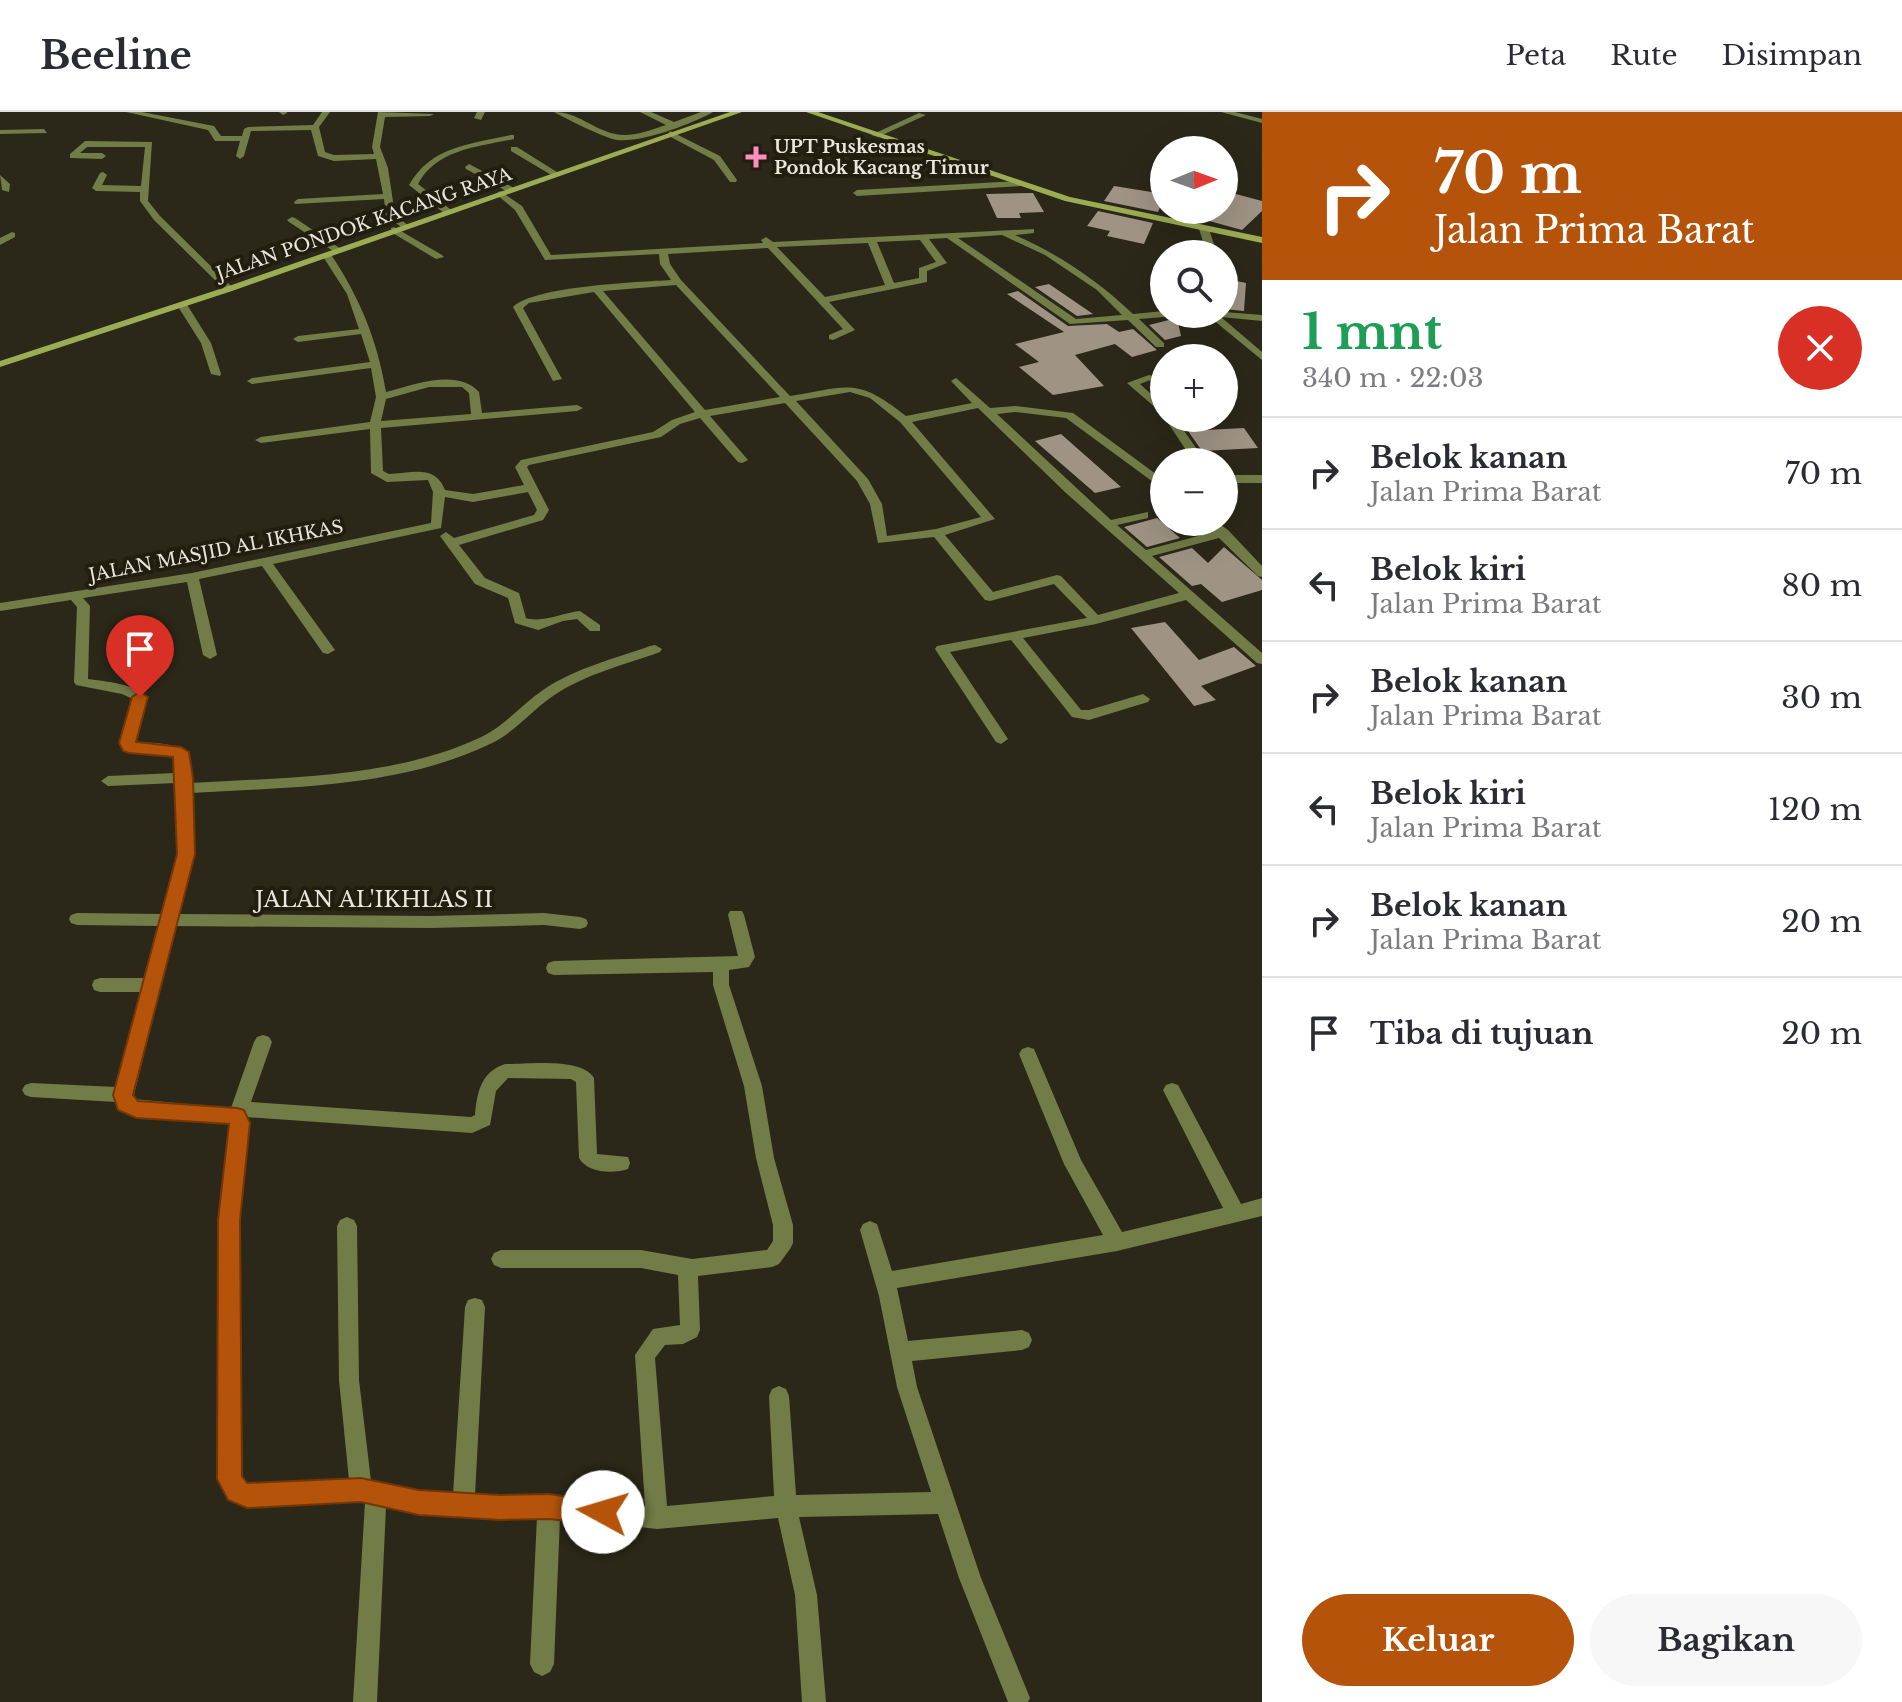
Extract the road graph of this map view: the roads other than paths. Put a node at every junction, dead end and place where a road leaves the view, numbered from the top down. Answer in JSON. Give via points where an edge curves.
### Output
{"nodes":[{"id":1,"x":130,"y":112,"type":"edge"},
{"id":2,"x":207,"y":112,"type":"edge"},
{"id":3,"x":221,"y":112,"type":"edge"},
{"id":4,"x":326,"y":112,"type":"edge"},
{"id":5,"x":558,"y":112,"type":"edge"},
{"id":6,"x":644,"y":112,"type":"edge"},
{"id":7,"x":709,"y":112,"type":"edge"},
{"id":8,"x":738,"y":112,"type":"edge"},
{"id":9,"x":810,"y":112,"type":"edge"},
{"id":10,"x":1225,"y":112,"type":"edge"},
{"id":11,"x":382,"y":113,"type":"edge"},
{"id":12,"x":430,"y":113,"type":"edge"},
{"id":13,"x":154,"y":114,"type":"edge"},
{"id":14,"x":922,"y":115,"type":"dead end"},
{"id":15,"x":1262,"y":121,"type":"edge"},
{"id":16,"x":143,"y":125,"type":"dead end"},
{"id":17,"x":429,"y":126,"type":"dead end"},
{"id":18,"x":315,"y":127,"type":"junction"},
{"id":19,"x":670,"y":129,"type":"junction"},
{"id":20,"x":44,"y":131,"type":"dead end"},
{"id":21,"x":0,"y":132,"type":"edge"},
{"id":22,"x":133,"y":134,"type":"dead end"},
{"id":23,"x":875,"y":135,"type":"junction"},
{"id":24,"x":511,"y":137,"type":"dead end"},
{"id":25,"x":245,"y":138,"type":"junction"},
{"id":26,"x":124,"y":142,"type":"junction"},
{"id":27,"x":514,"y":149,"type":"dead end"},
{"id":28,"x":102,"y":156,"type":"dead end"},
{"id":29,"x":240,"y":156,"type":"dead end"},
{"id":30,"x":379,"y":156,"type":"junction"},
{"id":31,"x":469,"y":167,"type":"dead end"},
{"id":32,"x":556,"y":174,"type":"junction"},
{"id":33,"x":103,"y":175,"type":"dead end"},
{"id":34,"x":0,"y":178,"type":"edge"},
{"id":35,"x":733,"y":180,"type":"dead end"},
{"id":36,"x":1018,"y":184,"type":"junction"},
{"id":37,"x":146,"y":189,"type":"junction"},
{"id":38,"x":6,"y":190,"type":"dead end"},
{"id":39,"x":506,"y":192,"type":"junction"},
{"id":40,"x":857,"y":193,"type":"dead end"},
{"id":41,"x":387,"y":196,"type":"junction"},
{"id":42,"x":298,"y":202,"type":"dead end"},
{"id":43,"x":447,"y":211,"type":"junction"},
{"id":44,"x":292,"y":220,"type":"dead end"},
{"id":45,"x":399,"y":228,"type":"junction"},
{"id":46,"x":1204,"y":229,"type":"junction"},
{"id":47,"x":1031,"y":231,"type":"dead end"},
{"id":48,"x":1004,"y":233,"type":"junction"},
{"id":49,"x":12,"y":235,"type":"dead end"},
{"id":50,"x":923,"y":237,"type":"junction"},
{"id":51,"x":951,"y":237,"type":"junction"},
{"id":52,"x":871,"y":238,"type":"junction"},
{"id":53,"x":1208,"y":240,"type":"edge"},
{"id":54,"x":1262,"y":240,"type":"edge"},
{"id":55,"x":0,"y":242,"type":"edge"},
{"id":56,"x":768,"y":242,"type":"junction"},
{"id":57,"x":339,"y":251,"type":"junction"},
{"id":58,"x":663,"y":251,"type":"junction"},
{"id":59,"x":327,"y":255,"type":"junction"},
{"id":60,"x":439,"y":257,"type":"dead end"},
{"id":61,"x":678,"y":282,"type":"junction"},
{"id":62,"x":891,"y":287,"type":"junction"},
{"id":63,"x":229,"y":289,"type":"junction"},
{"id":64,"x":596,"y":289,"type":"junction"},
{"id":65,"x":820,"y":301,"type":"junction"},
{"id":66,"x":182,"y":305,"type":"junction"},
{"id":67,"x":1150,"y":316,"type":"edge"},
{"id":68,"x":1238,"y":316,"type":"edge"},
{"id":69,"x":1128,"y":318,"type":"junction"},
{"id":70,"x":1262,"y":318,"type":"edge"},
{"id":71,"x":1230,"y":328,"type":"edge"},
{"id":72,"x":364,"y":331,"type":"junction"},
{"id":73,"x":833,"y":337,"type":"dead end"},
{"id":74,"x":298,"y":339,"type":"dead end"},
{"id":75,"x":1159,"y":344,"type":"edge"},
{"id":76,"x":1262,"y":357,"type":"edge"},
{"id":77,"x":0,"y":364,"type":"edge"},
{"id":78,"x":376,"y":364,"type":"junction"},
{"id":79,"x":216,"y":374,"type":"dead end"},
{"id":80,"x":1150,"y":378,"type":"edge"},
{"id":81,"x":557,"y":379,"type":"dead end"},
{"id":82,"x":252,"y":381,"type":"dead end"},
{"id":83,"x":956,"y":381,"type":"dead end"},
{"id":84,"x":381,"y":397,"type":"junction"},
{"id":85,"x":1150,"y":399,"type":"edge"},
{"id":86,"x":786,"y":401,"type":"junction"},
{"id":87,"x":577,"y":408,"type":"dead end"},
{"id":88,"x":985,"y":408,"type":"junction"},
{"id":89,"x":700,"y":414,"type":"junction"},
{"id":90,"x":477,"y":417,"type":"junction"},
{"id":91,"x":904,"y":420,"type":"junction"},
{"id":92,"x":375,"y":425,"type":"junction"},
{"id":93,"x":261,"y":440,"type":"dead end"},
{"id":94,"x":742,"y":460,"type":"dead end"},
{"id":95,"x":1147,"y":472,"type":"junction"},
{"id":96,"x":1150,"y":472,"type":"edge"},
{"id":97,"x":1150,"y":474,"type":"edge"},
{"id":98,"x":1238,"y":479,"type":"edge"},
{"id":99,"x":1262,"y":479,"type":"edge"},
{"id":100,"x":529,"y":488,"type":"junction"},
{"id":101,"x":440,"y":493,"type":"junction"},
{"id":102,"x":1144,"y":515,"type":"dead end"},
{"id":103,"x":1108,"y":524,"type":"junction"},
{"id":104,"x":437,"y":525,"type":"junction"},
{"id":105,"x":937,"y":533,"type":"junction"},
{"id":106,"x":1213,"y":536,"type":"edge"},
{"id":107,"x":1227,"y":536,"type":"edge"},
{"id":108,"x":451,"y":543,"type":"junction"},
{"id":109,"x":1143,"y":555,"type":"junction"},
{"id":110,"x":265,"y":562,"type":"junction"},
{"id":111,"x":1262,"y":573,"type":"edge"},
{"id":112,"x":192,"y":577,"type":"junction"},
{"id":113,"x":1188,"y":595,"type":"junction"},
{"id":114,"x":76,"y":598,"type":"junction"},
{"id":115,"x":0,"y":607,"type":"edge"},
{"id":116,"x":1096,"y":620,"type":"junction"},
{"id":117,"x":595,"y":628,"type":"dead end"},
{"id":118,"x":1014,"y":635,"type":"junction"},
{"id":119,"x":655,"y":649,"type":"dead end"},
{"id":120,"x":328,"y":650,"type":"dead end"},
{"id":121,"x":210,"y":655,"type":"dead end"},
{"id":122,"x":1262,"y":660,"type":"edge"},
{"id":123,"x":1143,"y":699,"type":"dead end"},
{"id":124,"x":1001,"y":739,"type":"dead end"},
{"id":125,"x":108,"y":781,"type":"dead end"},
{"id":126,"x":185,"y":783,"type":"junction"},
{"id":127,"x":736,"y":915,"type":"dead end"},
{"id":128,"x":77,"y":919,"type":"dead end"},
{"id":129,"x":168,"y":921,"type":"junction"},
{"id":130,"x":580,"y":923,"type":"dead end"},
{"id":131,"x":721,"y":965,"type":"junction"},
{"id":132,"x":554,"y":968,"type":"dead end"},
{"id":133,"x":100,"y":985,"type":"dead end"},
{"id":134,"x":152,"y":985,"type":"junction"},
{"id":135,"x":263,"y":1042,"type":"dead end"},
{"id":136,"x":1028,"y":1054,"type":"dead end"},
{"id":137,"x":31,"y":1090,"type":"dead end"},
{"id":138,"x":1172,"y":1090,"type":"dead end"},
{"id":139,"x":123,"y":1095,"type":"junction"},
{"id":140,"x":240,"y":1113,"type":"junction"},
{"id":141,"x":621,"y":1163,"type":"dead end"},
{"id":142,"x":1262,"y":1207,"type":"edge"},
{"id":143,"x":1236,"y":1213,"type":"junction"},
{"id":144,"x":347,"y":1226,"type":"dead end"},
{"id":145,"x":870,"y":1230,"type":"dead end"},
{"id":146,"x":1117,"y":1242,"type":"junction"},
{"id":147,"x":501,"y":1259,"type":"dead end"},
{"id":148,"x":692,"y":1268,"type":"junction"},
{"id":149,"x":885,"y":1281,"type":"junction"},
{"id":150,"x":475,"y":1307,"type":"dead end"},
{"id":151,"x":1022,"y":1340,"type":"dead end"},
{"id":152,"x":900,"y":1352,"type":"junction"},
{"id":153,"x":779,"y":1396,"type":"dead end"},
{"id":154,"x":368,"y":1491,"type":"junction"},
{"id":155,"x":946,"y":1503,"type":"junction"},
{"id":156,"x":463,"y":1505,"type":"junction"},
{"id":157,"x":549,"y":1506,"type":"junction"},
{"id":158,"x":786,"y":1506,"type":"junction"},
{"id":159,"x":657,"y":1518,"type":"junction"},
{"id":160,"x":542,"y":1664,"type":"dead end"},
{"id":161,"x":1018,"y":1698,"type":"dead end"},
{"id":162,"x":365,"y":1702,"type":"edge"},
{"id":163,"x":814,"y":1702,"type":"edge"}],
"edges":[{"from":1,"to":13,"type":"street"},
{"from":2,"to":3,"type":"street"},
{"from":4,"to":18,"type":"street"},
{"from":5,"to":19,"type":"street","via":[[583,118],[613,138]]},
{"from":6,"to":19,"type":"street"},
{"from":7,"to":19,"type":"street"},
{"from":8,"to":19,"type":"main road","name":"JALAN PONDOK KACANG RAYA"},
{"from":9,"to":23,"type":"main road"},
{"from":10,"to":15,"type":"street"},
{"from":11,"to":12,"type":"street"},
{"from":11,"to":30,"type":"street"},
{"from":12,"to":17,"type":"street"},
{"from":13,"to":16,"type":"street"},
{"from":13,"to":25,"type":"street","via":[[211,128],[218,139]]},
{"from":14,"to":23,"type":"street"},
{"from":18,"to":25,"type":"street","via":[[252,128]]},
{"from":18,"to":30,"type":"street","via":[[326,157]]},
{"from":19,"to":32,"type":"main road","name":"JALAN PONDOK KACANG RAYA"},
{"from":19,"to":35,"type":"street","via":[[717,158]]},
{"from":20,"to":21,"type":"street"},
{"from":22,"to":26,"type":"street"},
{"from":23,"to":36,"type":"main road"},
{"from":24,"to":43,"type":"street","via":[[430,161],[413,185]]},
{"from":25,"to":29,"type":"street"},
{"from":26,"to":28,"type":"street","via":[[81,145],[73,156]]},
{"from":26,"to":37,"type":"street","via":[[149,144]]},
{"from":27,"to":32,"type":"street"},
{"from":30,"to":41,"type":"street"},
{"from":31,"to":39,"type":"street"},
{"from":32,"to":39,"type":"main road","name":"JALAN PONDOK KACANG RAYA"},
{"from":33,"to":37,"type":"street","via":[[96,188]]},
{"from":34,"to":38,"type":"street"},
{"from":36,"to":40,"type":"street"},
{"from":36,"to":46,"type":"main road"},
{"from":37,"to":63,"type":"street","via":[[144,201],[157,218]]},
{"from":39,"to":43,"type":"main road","name":"JALAN PONDOK KACANG RAYA"},
{"from":39,"to":58,"type":"street","via":[[548,258]]},
{"from":41,"to":42,"type":"street"},
{"from":41,"to":45,"type":"street"},
{"from":43,"to":45,"type":"main road","name":"JALAN PONDOK KACANG RAYA"},
{"from":44,"to":57,"type":"street"},
{"from":45,"to":57,"type":"main road","name":"JALAN PONDOK KACANG RAYA"},
{"from":45,"to":60,"type":"street"},
{"from":46,"to":53,"type":"street"},
{"from":46,"to":54,"type":"main road"},
{"from":47,"to":48,"type":"street"},
{"from":48,"to":51,"type":"street"},
{"from":48,"to":69,"type":"street","via":[[1078,272]]},
{"from":49,"to":55,"type":"street"},
{"from":50,"to":51,"type":"street"},
{"from":50,"to":52,"type":"street"},
{"from":50,"to":62,"type":"street","via":[[942,263],[922,270],[925,278],[920,282]]},
{"from":51,"to":69,"type":"street","via":[[1074,322]]},
{"from":52,"to":56,"type":"street"},
{"from":52,"to":62,"type":"street"},
{"from":56,"to":58,"type":"street"},
{"from":56,"to":65,"type":"street"},
{"from":57,"to":59,"type":"main road","name":"JALAN PONDOK KACANG RAYA"},
{"from":58,"to":61,"type":"street"},
{"from":59,"to":63,"type":"main road","name":"JALAN PONDOK KACANG RAYA"},
{"from":59,"to":72,"type":"street","via":[[352,294]]},
{"from":61,"to":64,"type":"street"},
{"from":61,"to":86,"type":"street"},
{"from":62,"to":65,"type":"street"},
{"from":63,"to":66,"type":"main road","name":"JALAN PONDOK KACANG RAYA"},
{"from":64,"to":81,"type":"street","via":[[526,301],[518,307]]},
{"from":64,"to":89,"type":"street"},
{"from":65,"to":73,"type":"street","via":[[850,330]]},
{"from":66,"to":77,"type":"main road","name":"JALAN PONDOK KACANG RAYA"},
{"from":66,"to":79,"type":"street","via":[[206,343]]},
{"from":67,"to":69,"type":"street"},
{"from":68,"to":70,"type":"street"},
{"from":69,"to":75,"type":"street"},
{"from":71,"to":76,"type":"street"},
{"from":72,"to":74,"type":"street"},
{"from":72,"to":78,"type":"street"},
{"from":78,"to":82,"type":"street"},
{"from":78,"to":84,"type":"street"},
{"from":80,"to":85,"type":"street","via":[[1132,383]]},
{"from":83,"to":88,"type":"street"},
{"from":84,"to":90,"type":"street","via":[[429,384],[465,384],[474,392]]},
{"from":84,"to":92,"type":"street"},
{"from":86,"to":89,"type":"street"},
{"from":86,"to":91,"type":"street","via":[[837,390],[864,391]]},
{"from":86,"to":105,"type":"street","via":[[862,479],[876,504],[882,540]]},
{"from":87,"to":90,"type":"street"},
{"from":88,"to":91,"type":"street"},
{"from":88,"to":95,"type":"street","via":[[1069,415]]},
{"from":88,"to":103,"type":"street"},
{"from":89,"to":94,"type":"street"},
{"from":89,"to":100,"type":"street","via":[[657,435],[525,462],[521,467]]},
{"from":90,"to":92,"type":"street"},
{"from":91,"to":105,"type":"street","via":[[989,519]]},
{"from":92,"to":93,"type":"street"},
{"from":92,"to":101,"type":"street","via":[[377,473],[387,478],[431,476]]},
{"from":95,"to":96,"type":"street"},
{"from":95,"to":97,"type":"street"},
{"from":98,"to":99,"type":"street"},
{"from":100,"to":101,"type":"street","via":[[473,498]]},
{"from":100,"to":108,"type":"street","via":[[543,510],[539,517]]},
{"from":101,"to":104,"type":"street"},
{"from":102,"to":103,"type":"street"},
{"from":103,"to":109,"type":"street"},
{"from":104,"to":108,"type":"street"},
{"from":104,"to":110,"type":"street","name":"JALAN MASJID AL IKHKAS"},
{"from":105,"to":116,"type":"street","via":[[990,597],[1057,579]]},
{"from":106,"to":109,"type":"street"},
{"from":107,"to":111,"type":"street"},
{"from":108,"to":117,"type":"street","via":[[480,581],[514,596],[520,620],[538,626],[580,615]]},
{"from":109,"to":113,"type":"street"},
{"from":110,"to":112,"type":"street","name":"JALAN MASJID AL IKHKAS"},
{"from":110,"to":120,"type":"street"},
{"from":112,"to":114,"type":"street","name":"JALAN MASJID AL IKHKAS"},
{"from":112,"to":121,"type":"street"},
{"from":113,"to":116,"type":"street"},
{"from":113,"to":122,"type":"street"},
{"from":114,"to":115,"type":"street","name":"JALAN MASJID AL IKHKAS"},
{"from":114,"to":126,"type":"street","via":[[84,606],[81,682],[140,697],[129,747],[181,752]]},
{"from":116,"to":118,"type":"street"},
{"from":118,"to":123,"type":"street","via":[[1077,714]]},
{"from":118,"to":124,"type":"street","via":[[942,649]]},
{"from":119,"to":126,"type":"street","via":[[551,691],[487,740],[422,762],[341,778]]},
{"from":125,"to":126,"type":"street"},
{"from":126,"to":129,"type":"street","via":[[186,854]]},
{"from":127,"to":131,"type":"street","via":[[747,957]]},
{"from":128,"to":129,"type":"street","name":"JALAN AL'IKHLAS II"},
{"from":129,"to":130,"type":"street","name":"JALAN AL'IKHLAS II"},
{"from":129,"to":134,"type":"street"},
{"from":131,"to":132,"type":"street"},
{"from":131,"to":148,"type":"street","via":[[721,985],[753,1086],[783,1243],[772,1258]]},
{"from":133,"to":134,"type":"street"},
{"from":134,"to":139,"type":"street"},
{"from":135,"to":140,"type":"street"},
{"from":136,"to":146,"type":"street","via":[[1073,1164]]},
{"from":137,"to":139,"type":"street"},
{"from":138,"to":143,"type":"street"},
{"from":139,"to":140,"type":"street","via":[[125,1104],[136,1109]]},
{"from":140,"to":141,"type":"street","via":[[472,1125],[484,1120],[488,1083],[495,1076],[505,1071],[573,1072],[585,1078],[588,1158]]},
{"from":140,"to":154,"type":"street","via":[[229,1220],[229,1479],[247,1496]]},
{"from":142,"to":143,"type":"street"},
{"from":143,"to":146,"type":"street"},
{"from":144,"to":154,"type":"street","via":[[349,1380]]},
{"from":145,"to":149,"type":"street"},
{"from":146,"to":149,"type":"street"},
{"from":147,"to":148,"type":"street","via":[[641,1259]]},
{"from":148,"to":159,"type":"street","via":[[690,1330],[660,1336],[645,1355]]},
{"from":149,"to":152,"type":"street"},
{"from":150,"to":156,"type":"street"},
{"from":151,"to":152,"type":"street"},
{"from":152,"to":155,"type":"street"},
{"from":153,"to":158,"type":"street"},
{"from":154,"to":156,"type":"street","via":[[419,1503]]},
{"from":154,"to":162,"type":"street"},
{"from":155,"to":158,"type":"street"},
{"from":155,"to":161,"type":"street"},
{"from":156,"to":157,"type":"street"},
{"from":157,"to":159,"type":"street"},
{"from":157,"to":160,"type":"street"},
{"from":158,"to":159,"type":"street"},
{"from":158,"to":163,"type":"street","via":[[806,1595]]}]}
